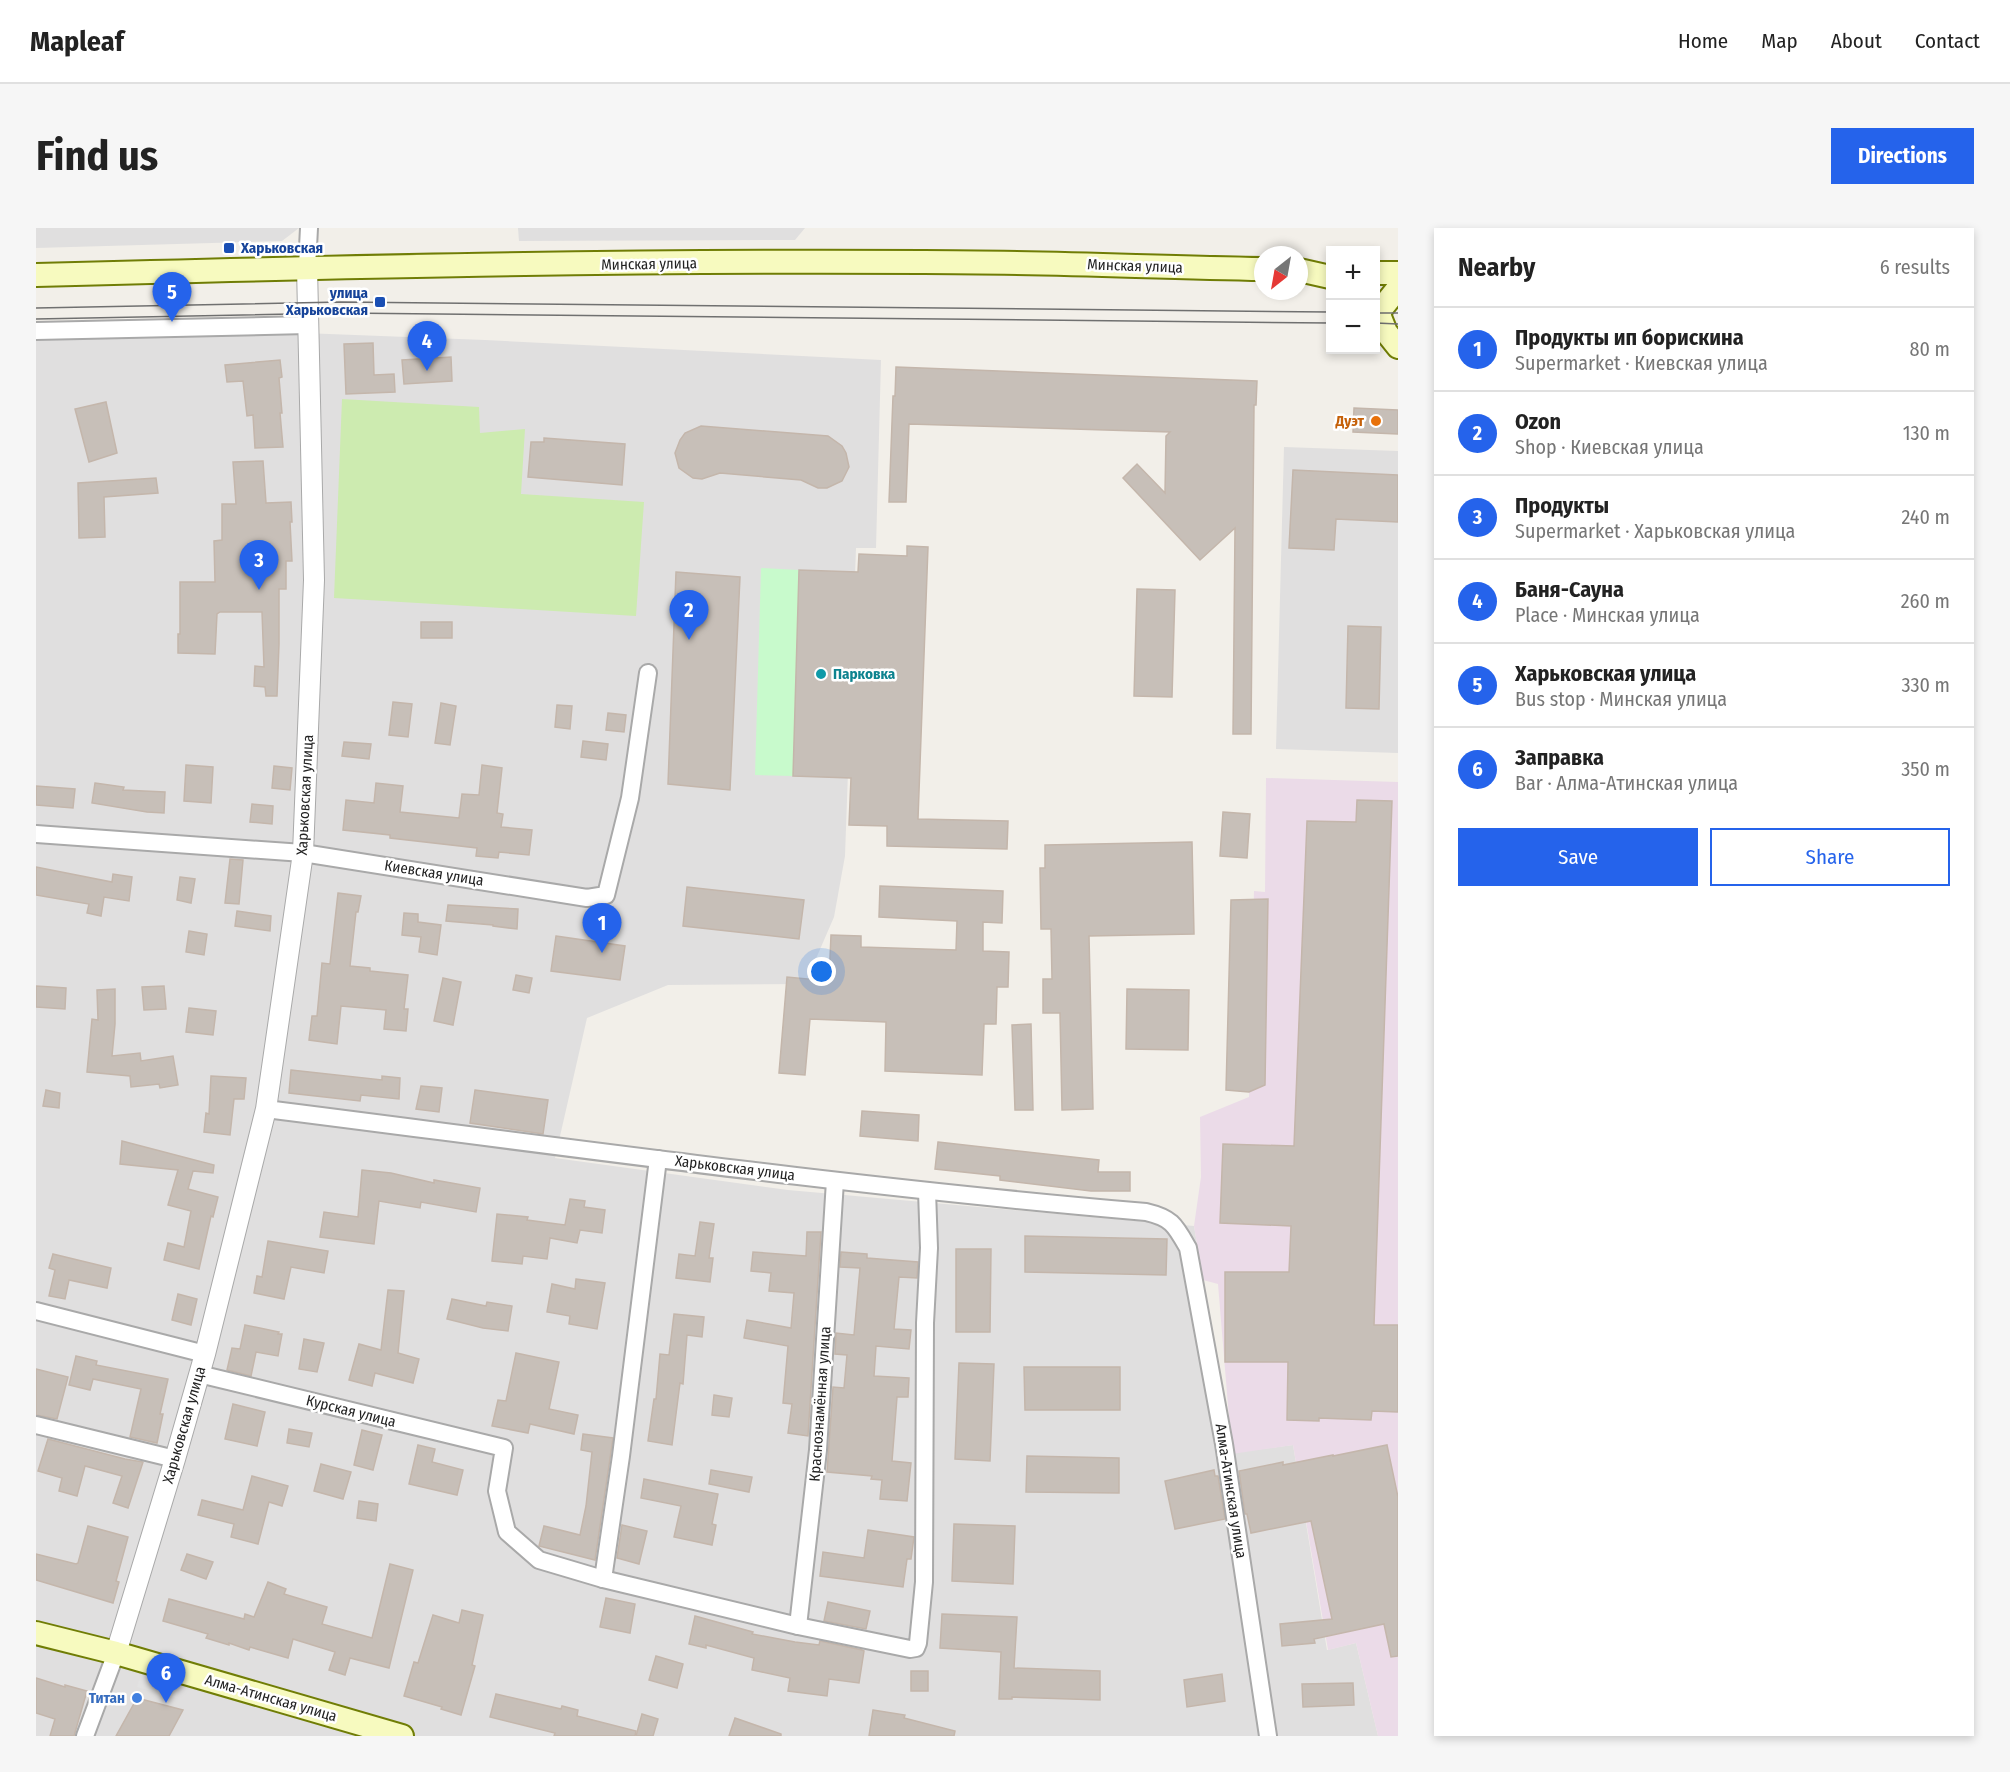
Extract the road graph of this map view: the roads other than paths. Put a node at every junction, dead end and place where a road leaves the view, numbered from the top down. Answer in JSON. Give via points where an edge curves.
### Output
{"nodes":[{"id":1,"x":309,"y":228,"type":"edge"},
{"id":2,"x":307,"y":267,"type":"junction"},
{"id":3,"x":1254,"y":269,"type":"edge"},
{"id":4,"x":1326,"y":271,"type":"edge"},
{"id":5,"x":1380,"y":273,"type":"edge"},
{"id":6,"x":1398,"y":273,"type":"edge"},
{"id":7,"x":36,"y":275,"type":"edge"},
{"id":8,"x":1326,"y":276,"type":"edge"},
{"id":9,"x":1398,"y":288,"type":"edge"},
{"id":10,"x":1380,"y":307,"type":"edge"},
{"id":11,"x":1380,"y":317,"type":"edge"},
{"id":12,"x":308,"y":325,"type":"junction"},
{"id":13,"x":36,"y":331,"type":"edge"},
{"id":14,"x":1398,"y":347,"type":"edge"},
{"id":15,"x":648,"y":673,"type":"dead end"},
{"id":16,"x":36,"y":834,"type":"edge"},
{"id":17,"x":303,"y":853,"type":"junction"},
{"id":18,"x":266,"y":1109,"type":"junction"},
{"id":19,"x":658,"y":1159,"type":"junction"},
{"id":20,"x":835,"y":1181,"type":"junction"},
{"id":21,"x":927,"y":1191,"type":"junction"},
{"id":22,"x":1188,"y":1248,"type":"joint"},
{"id":23,"x":36,"y":1311,"type":"edge"},
{"id":24,"x":205,"y":1354,"type":"junction"},
{"id":25,"x":199,"y":1374,"type":"junction"},
{"id":26,"x":36,"y":1425,"type":"edge"},
{"id":27,"x":175,"y":1459,"type":"junction"},
{"id":28,"x":603,"y":1579,"type":"junction"},
{"id":29,"x":798,"y":1626,"type":"junction"},
{"id":30,"x":36,"y":1633,"type":"edge"},
{"id":31,"x":116,"y":1653,"type":"junction"},
{"id":32,"x":85,"y":1736,"type":"edge"},
{"id":33,"x":402,"y":1736,"type":"edge"},
{"id":34,"x":1268,"y":1736,"type":"edge"}],
"edges":[{"from":1,"to":2,"type":"street","name":"Харьковская улица"},
{"from":2,"to":3,"type":"main road","name":"Минская улица","via":[[926,262]]},
{"from":2,"to":7,"type":"main road","name":"Минская улица"},
{"from":2,"to":12,"type":"street","name":"Харьковская улица"},
{"from":4,"to":8,"type":"main road","via":[[1299,270]]},
{"from":5,"to":6,"type":"main road"},
{"from":9,"to":10,"type":"main road"},
{"from":11,"to":14,"type":"main road"},
{"from":12,"to":13,"type":"street"},
{"from":12,"to":17,"type":"street","name":"Харьковская улица","via":[[314,580]]},
{"from":15,"to":17,"type":"street","name":"Киевская улица","via":[[630,798],[606,896],[587,898]]},
{"from":16,"to":17,"type":"street","name":"Киевская улица"},
{"from":17,"to":18,"type":"street","name":"Харьковская улица"},
{"from":18,"to":19,"type":"street","name":"Харьковская улица"},
{"from":18,"to":24,"type":"street","name":"Харьковская улица"},
{"from":19,"to":20,"type":"street","name":"Харьковская улица"},
{"from":19,"to":28,"type":"street"},
{"from":20,"to":21,"type":"street","name":"Харьковская улица"},
{"from":20,"to":29,"type":"street","name":"Краснознамённая улица","via":[[818,1450]]},
{"from":21,"to":22,"type":"street","name":"Харьковская улица","via":[[1146,1212],[1164,1216]]},
{"from":21,"to":29,"type":"street","via":[[924,1582],[918,1643],[910,1649]]},
{"from":22,"to":34,"type":"street","name":"Алма-Атинская улица","via":[[1224,1444]]},
{"from":23,"to":24,"type":"street"},
{"from":24,"to":25,"type":"street","name":"Харьковская улица"},
{"from":25,"to":27,"type":"street","name":"Харьковская улица"},
{"from":25,"to":28,"type":"street","name":"Курская улица","via":[[504,1449],[498,1491],[507,1532],[539,1560]]},
{"from":26,"to":27,"type":"street"},
{"from":27,"to":31,"type":"street","name":"Харьковская улица"},
{"from":28,"to":29,"type":"street"},
{"from":30,"to":31,"type":"main road","name":"Алма-Атинская улица"},
{"from":31,"to":32,"type":"street","name":"Харьковская улица"},
{"from":31,"to":33,"type":"main road","name":"Алма-Атинская улица"}]}
